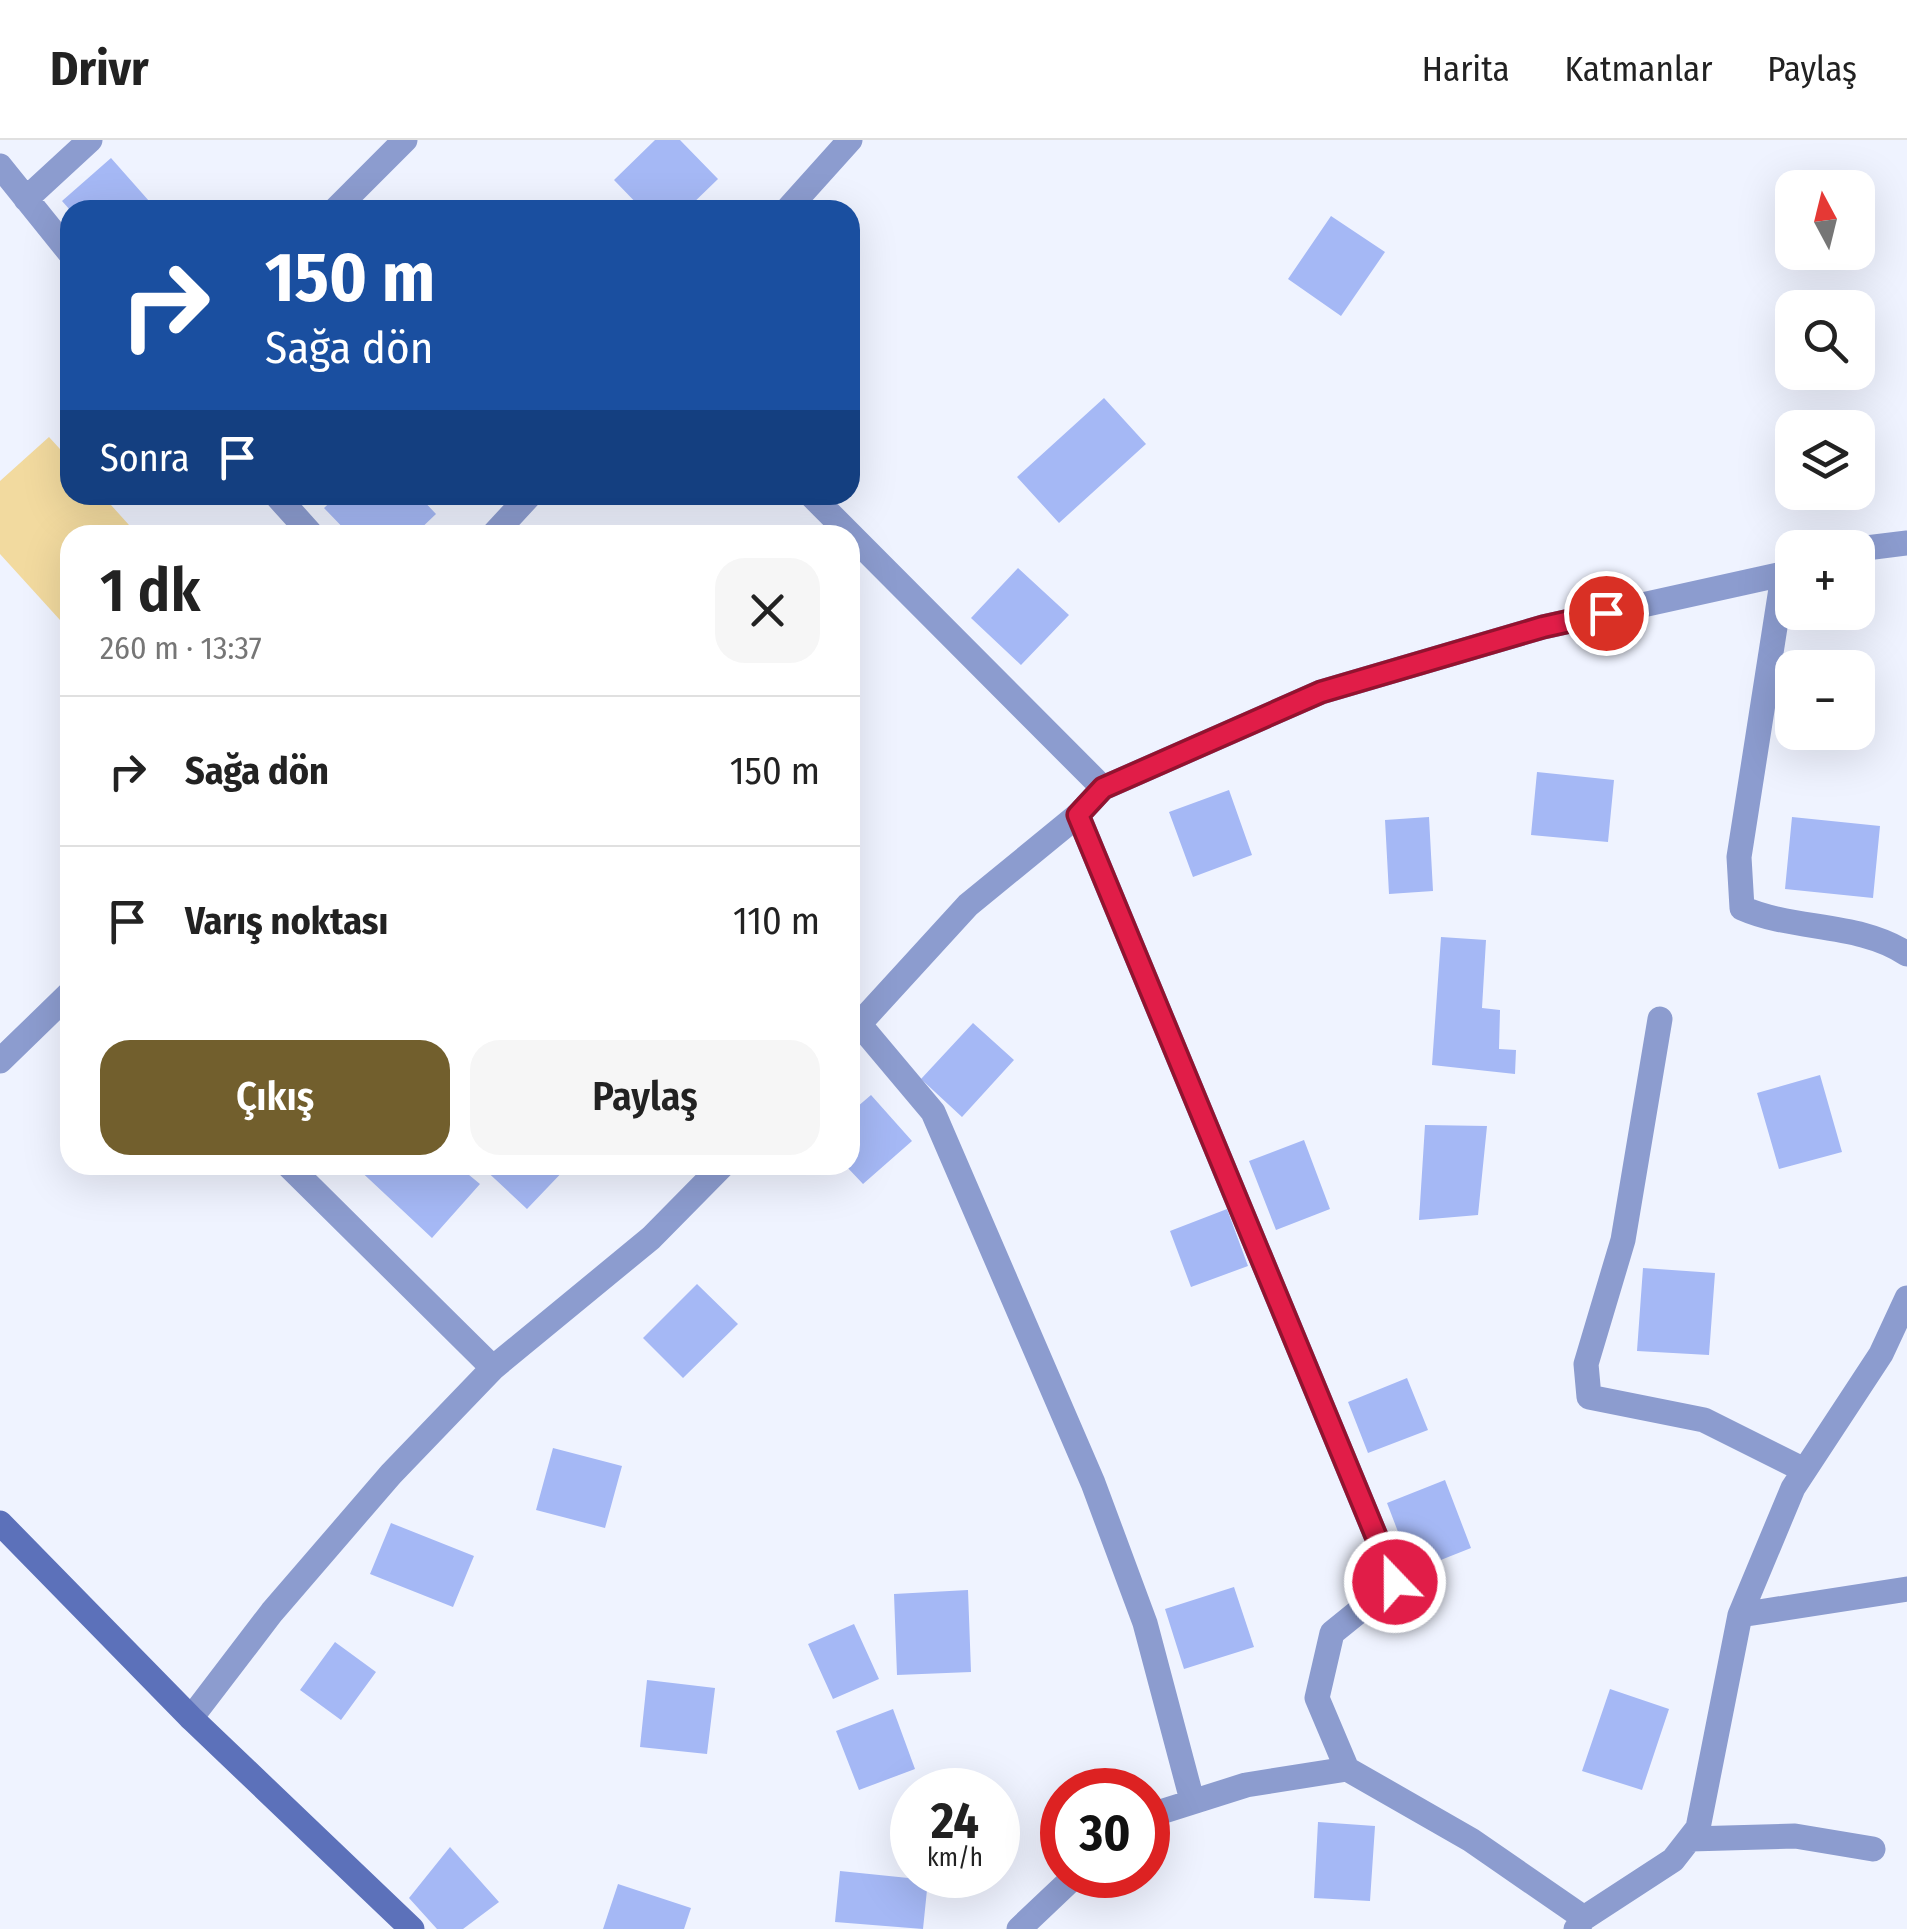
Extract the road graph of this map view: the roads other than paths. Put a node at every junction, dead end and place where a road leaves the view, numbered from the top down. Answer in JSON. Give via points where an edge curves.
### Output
{"nodes":[{"id":1,"x":90,"y":140,"type":"edge"},
{"id":2,"x":405,"y":140,"type":"edge"},
{"id":3,"x":850,"y":140,"type":"edge"},
{"id":4,"x":0,"y":166,"type":"edge"},
{"id":5,"x":26,"y":199,"type":"junction"},
{"id":6,"x":345,"y":200,"type":"edge"},
{"id":7,"x":796,"y":200,"type":"edge"},
{"id":8,"x":60,"y":240,"type":"edge"},
{"id":9,"x":285,"y":505,"type":"edge"},
{"id":10,"x":521,"y":505,"type":"edge"},
{"id":11,"x":822,"y":505,"type":"edge"},
{"id":12,"x":303,"y":525,"type":"edge"},
{"id":13,"x":503,"y":525,"type":"edge"},
{"id":14,"x":842,"y":525,"type":"edge"},
{"id":15,"x":860,"y":543,"type":"edge"},
{"id":16,"x":1907,"y":543,"type":"edge"},
{"id":17,"x":1875,"y":548,"type":"edge"},
{"id":18,"x":1775,"y":577,"type":"edge"},
{"id":19,"x":1778,"y":630,"type":"edge"},
{"id":20,"x":1103,"y":788,"type":"junction"},
{"id":21,"x":1078,"y":815,"type":"junction"},
{"id":22,"x":1907,"y":954,"type":"edge"},
{"id":23,"x":60,"y":1003,"type":"edge"},
{"id":24,"x":1660,"y":1019,"type":"dead end"},
{"id":25,"x":860,"y":1022,"type":"edge"},
{"id":26,"x":860,"y":1035,"type":"edge"},
{"id":27,"x":0,"y":1061,"type":"edge"},
{"id":28,"x":298,"y":1175,"type":"edge"},
{"id":29,"x":714,"y":1175,"type":"edge"},
{"id":30,"x":1907,"y":1298,"type":"edge"},
{"id":31,"x":493,"y":1368,"type":"junction"},
{"id":32,"x":1804,"y":1470,"type":"junction"},
{"id":33,"x":0,"y":1524,"type":"edge"},
{"id":34,"x":1907,"y":1590,"type":"edge"},
{"id":35,"x":1740,"y":1615,"type":"junction"},
{"id":36,"x":191,"y":1718,"type":"junction"},
{"id":37,"x":1346,"y":1770,"type":"junction"},
{"id":38,"x":1192,"y":1800,"type":"junction"},
{"id":39,"x":1170,"y":1808,"type":"edge"},
{"id":40,"x":1690,"y":1839,"type":"junction"},
{"id":41,"x":1873,"y":1849,"type":"dead end"},
{"id":42,"x":1052,"y":1898,"type":"edge"},
{"id":43,"x":1580,"y":1924,"type":"edge"},
{"id":44,"x":412,"y":1929,"type":"edge"},
{"id":45,"x":1019,"y":1929,"type":"edge"}],
"edges":[{"from":1,"to":5,"type":"street"},
{"from":2,"to":6,"type":"street"},
{"from":3,"to":7,"type":"street"},
{"from":4,"to":5,"type":"street"},
{"from":5,"to":8,"type":"street"},
{"from":9,"to":12,"type":"street"},
{"from":10,"to":13,"type":"street"},
{"from":11,"to":14,"type":"street"},
{"from":15,"to":20,"type":"street"},
{"from":16,"to":17,"type":"street"},
{"from":18,"to":20,"type":"street","via":[[1543,627],[1321,692]]},
{"from":19,"to":22,"type":"street","via":[[1739,857],[1742,908],[1849,932]]},
{"from":20,"to":21,"type":"street"},
{"from":21,"to":25,"type":"street","via":[[968,905]]},
{"from":21,"to":37,"type":"street","via":[[1395,1582],[1332,1633],[1317,1698]]},
{"from":23,"to":27,"type":"street"},
{"from":24,"to":32,"type":"street","via":[[1623,1240],[1586,1364],[1589,1397],[1704,1420]]},
{"from":26,"to":38,"type":"street","via":[[933,1112],[1086,1466],[1145,1623]]},
{"from":28,"to":31,"type":"street"},
{"from":29,"to":31,"type":"street","via":[[651,1238]]},
{"from":30,"to":32,"type":"street","via":[[1881,1354]]},
{"from":31,"to":36,"type":"street","via":[[320,1556]]},
{"from":32,"to":35,"type":"street"},
{"from":33,"to":36,"type":"street"},
{"from":34,"to":35,"type":"street"},
{"from":35,"to":40,"type":"street","via":[[1698,1828]]},
{"from":36,"to":44,"type":"street"},
{"from":37,"to":38,"type":"street"},
{"from":37,"to":43,"type":"street","via":[[1471,1840]]},
{"from":38,"to":39,"type":"street"},
{"from":40,"to":41,"type":"street","via":[[1795,1836]]},
{"from":40,"to":43,"type":"street","via":[[1673,1860]]},
{"from":42,"to":45,"type":"street"}]}
